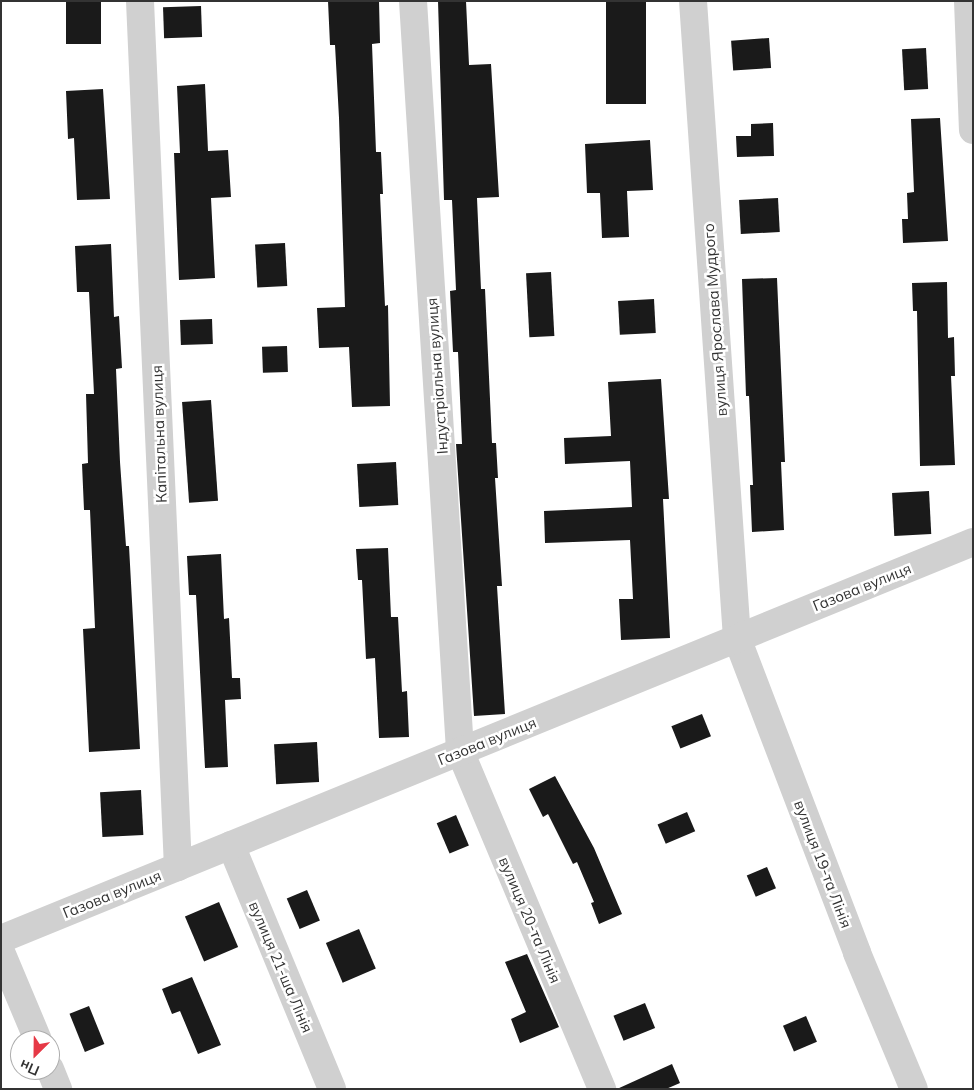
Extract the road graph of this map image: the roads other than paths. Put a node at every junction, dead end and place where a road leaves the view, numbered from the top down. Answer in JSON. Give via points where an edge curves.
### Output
{"nodes":[{"id":1,"x":140,"y":1,"type":"edge"},
{"id":2,"x":413,"y":1,"type":"edge"},
{"id":3,"x":693,"y":1,"type":"edge"},
{"id":4,"x":968,"y":1,"type":"edge"},
{"id":5,"x":973,"y":130,"type":"edge"},
{"id":6,"x":973,"y":542,"type":"edge"},
{"id":7,"x":737,"y":638,"type":"junction"},
{"id":8,"x":460,"y":752,"type":"junction"},
{"id":9,"x":230,"y":845,"type":"junction"},
{"id":10,"x":178,"y":867,"type":"junction"},
{"id":11,"x":1,"y":939,"type":"edge"},
{"id":12,"x":1,"y":952,"type":"edge"},
{"id":13,"x":34,"y":1030,"type":"edge"},
{"id":14,"x":332,"y":1089,"type":"edge"},
{"id":15,"x":602,"y":1089,"type":"edge"},
{"id":16,"x":914,"y":1089,"type":"edge"}],
"edges":[{"from":1,"to":10,"type":"street","name":"Капітальна вулиця"},
{"from":2,"to":8,"type":"street","name":"Індустріальна вулиця"},
{"from":3,"to":7,"type":"street","name":"вулиця Ярослава Мудрого"},
{"from":4,"to":5,"type":"street"},
{"from":6,"to":7,"type":"street","name":"Газова вулиця"},
{"from":7,"to":8,"type":"street","name":"Газова вулиця"},
{"from":7,"to":16,"type":"street","name":"вулиця 19-та Лінія","via":[[857,953]]},
{"from":8,"to":9,"type":"street","name":"Газова вулиця"},
{"from":8,"to":15,"type":"street","name":"вулиця 20-та Лінія"},
{"from":9,"to":10,"type":"street","name":"Газова вулиця"},
{"from":9,"to":14,"type":"street","name":"вулиця 21-ша Лінія"},
{"from":10,"to":11,"type":"street","name":"Газова вулиця"},
{"from":12,"to":13,"type":"street"}]}
